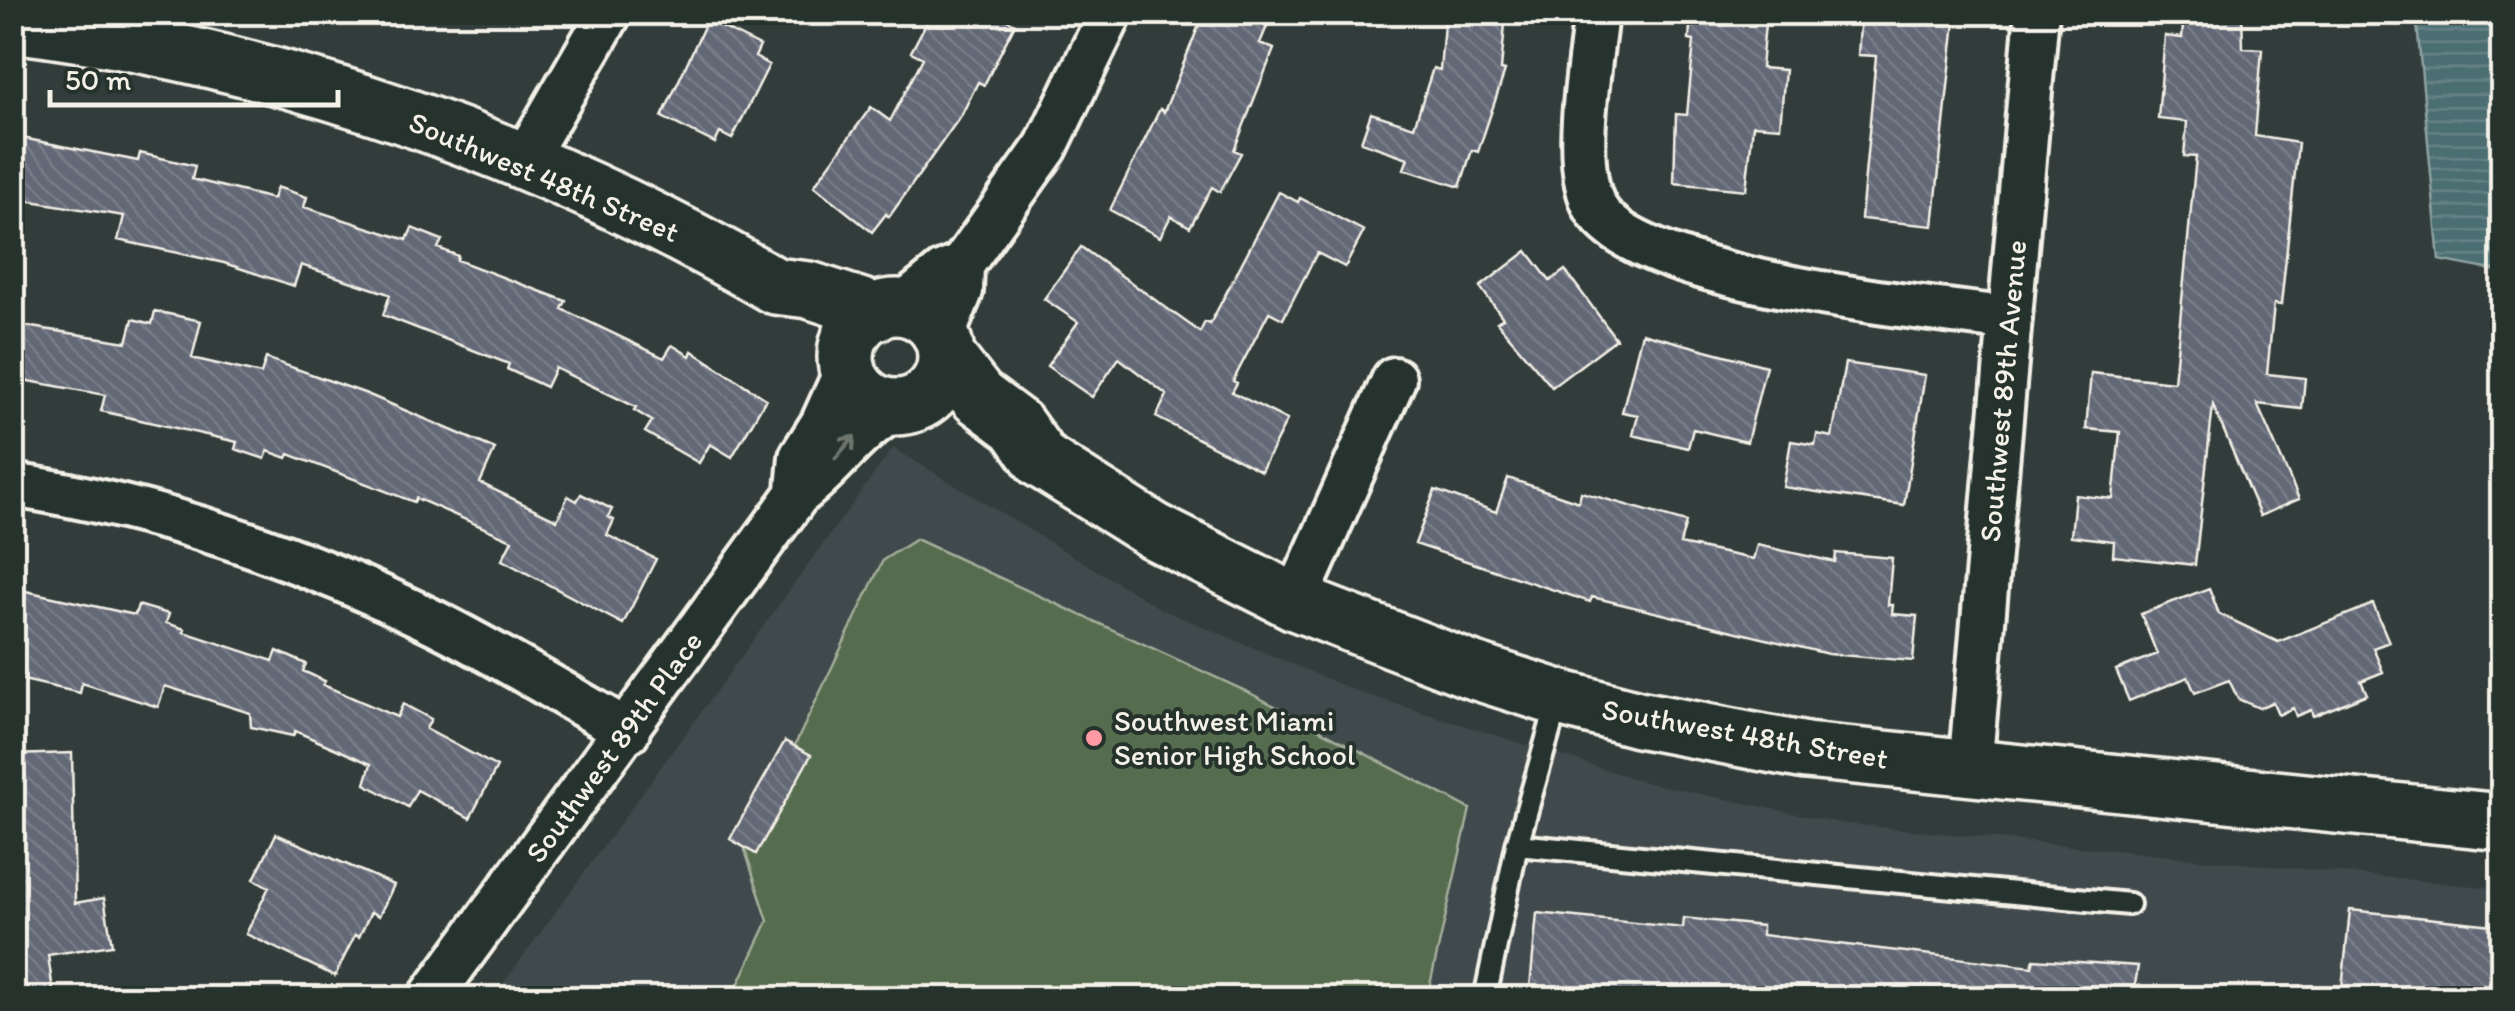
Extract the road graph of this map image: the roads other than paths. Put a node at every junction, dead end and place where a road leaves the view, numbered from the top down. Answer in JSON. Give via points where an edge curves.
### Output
{"nodes":[{"id":1,"x":610,"y":12,"type":"edge"},
{"id":2,"x":1111,"y":12,"type":"edge"},
{"id":3,"x":1596,"y":12,"type":"edge"},
{"id":4,"x":2037,"y":12,"type":"edge"},
{"id":5,"x":12,"y":24,"type":"edge"},
{"id":6,"x":524,"y":162,"type":"junction"},
{"id":7,"x":775,"y":286,"type":"junction"},
{"id":8,"x":2010,"y":319,"type":"junction"},
{"id":9,"x":916,"y":328,"type":"junction"},
{"id":10,"x":847,"y":362,"type":"junction"},
{"id":11,"x":1394,"y":379,"type":"dead end"},
{"id":12,"x":907,"y":406,"type":"junction"},
{"id":13,"x":1041,"y":460,"type":"junction"},
{"id":14,"x":12,"y":485,"type":"edge"},
{"id":15,"x":797,"y":495,"type":"junction"},
{"id":16,"x":1295,"y":602,"type":"junction"},
{"id":17,"x":1559,"y":698,"type":"junction"},
{"id":18,"x":628,"y":731,"type":"junction"},
{"id":19,"x":1970,"y":769,"type":"junction"},
{"id":20,"x":2502,"y":822,"type":"edge"},
{"id":21,"x":1516,"y":846,"type":"junction"},
{"id":22,"x":2129,"y":904,"type":"dead end"},
{"id":23,"x":430,"y":998,"type":"edge"},
{"id":24,"x":1485,"y":998,"type":"edge"}],
"edges":[{"from":1,"to":6,"type":"street"},
{"from":2,"to":9,"type":"street","via":[[1046,146],[962,265],[961,290]]},
{"from":3,"to":8,"type":"street","via":[[1584,160],[1596,208],[1608,224],[1636,243],[1718,270]]},
{"from":4,"to":8,"type":"street","name":"Southwest 89th Avenue"},
{"from":5,"to":6,"type":"street","name":"Southwest 48th Street","via":[[229,63],[372,105]]},
{"from":6,"to":7,"type":"street","name":"Southwest 48th Street","via":[[638,212]]},
{"from":7,"to":9,"type":"street","name":"Southwest 48th Street","via":[[809,290]]},
{"from":7,"to":10,"type":"street","name":"Southwest 48th Street","via":[[785,309]]},
{"from":8,"to":19,"type":"street","name":"Southwest 89th Avenue"},
{"from":9,"to":10,"type":"street","via":[[851,335]]},
{"from":9,"to":12,"type":"street","via":[[938,385]]},
{"from":9,"to":13,"type":"street","name":"Southwest 48th Street","via":[[978,397],[1017,426]]},
{"from":10,"to":12,"type":"street","name":"Southwest 48th Street","via":[[858,390],[876,404]]},
{"from":10,"to":15,"type":"street","name":"Southwest 89th Place","via":[[801,457]]},
{"from":11,"to":16,"type":"street"},
{"from":12,"to":13,"type":"street","name":"Southwest 48th Street","via":[[997,451]]},
{"from":15,"to":12,"type":"street","name":"Southwest 89th Place","one_way":true,"via":[[867,424]]},
{"from":13,"to":16,"type":"street","name":"Southwest 48th Street","via":[[1154,531]]},
{"from":14,"to":18,"type":"street","via":[[171,520],[367,590]]},
{"from":15,"to":18,"type":"street","name":"Southwest 89th Place"},
{"from":16,"to":17,"type":"street","name":"Southwest 48th Street"},
{"from":17,"to":19,"type":"street","name":"Southwest 48th Street","via":[[1806,752]]},
{"from":17,"to":21,"type":"lane"},
{"from":18,"to":23,"type":"street","name":"Southwest 89th Place"},
{"from":19,"to":20,"type":"street","name":"Southwest 48th Street"},
{"from":21,"to":22,"type":"lane"},
{"from":21,"to":24,"type":"lane"}]}
